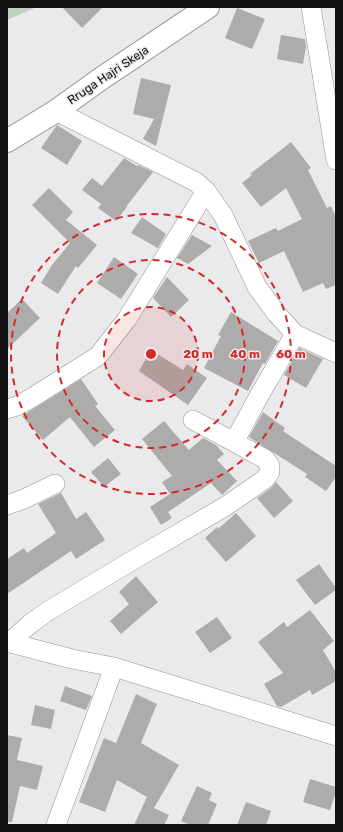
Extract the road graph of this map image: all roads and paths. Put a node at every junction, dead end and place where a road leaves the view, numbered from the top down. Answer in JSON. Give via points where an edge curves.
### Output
{"nodes":[{"id":1,"x":208,"y":7,"type":"edge"},
{"id":2,"x":311,"y":7,"type":"edge"},
{"id":3,"x":56,"y":111,"type":"junction"},
{"id":4,"x":7,"y":141,"type":"edge"},
{"id":5,"x":336,"y":160,"type":"edge"},
{"id":6,"x":206,"y":191,"type":"junction"},
{"id":7,"x":295,"y":334,"type":"junction"},
{"id":8,"x":336,"y":353,"type":"edge"},
{"id":9,"x":7,"y":409,"type":"edge"},
{"id":10,"x":193,"y":420,"type":"dead end"},
{"id":11,"x":234,"y":442,"type":"junction"},
{"id":12,"x":55,"y":484,"type":"dead end"},
{"id":13,"x":7,"y":505,"type":"edge"},
{"id":14,"x":8,"y":643,"type":"edge"},
{"id":15,"x":114,"y":667,"type":"junction"},
{"id":16,"x":336,"y":736,"type":"edge"},
{"id":17,"x":56,"y":825,"type":"edge"}],
"edges":[{"from":1,"to":3,"type":"street","name":"Rruga Hajri Skeja"},
{"from":2,"to":5,"type":"street"},
{"from":3,"to":4,"type":"street","name":"Rruga Hajri Skeja"},
{"from":3,"to":6,"type":"street","via":[[178,172]]},
{"from":6,"to":7,"type":"street","via":[[223,215],[257,286]]},
{"from":6,"to":9,"type":"street","via":[[127,319],[98,356],[33,397]]},
{"from":7,"to":8,"type":"street"},
{"from":7,"to":11,"type":"street"},
{"from":10,"to":11,"type":"street"},
{"from":11,"to":14,"type":"street","via":[[265,458],[270,466],[270,472],[265,479],[220,510],[42,616]]},
{"from":12,"to":13,"type":"street"},
{"from":14,"to":15,"type":"street"},
{"from":15,"to":16,"type":"street"},
{"from":15,"to":17,"type":"street"}]}
